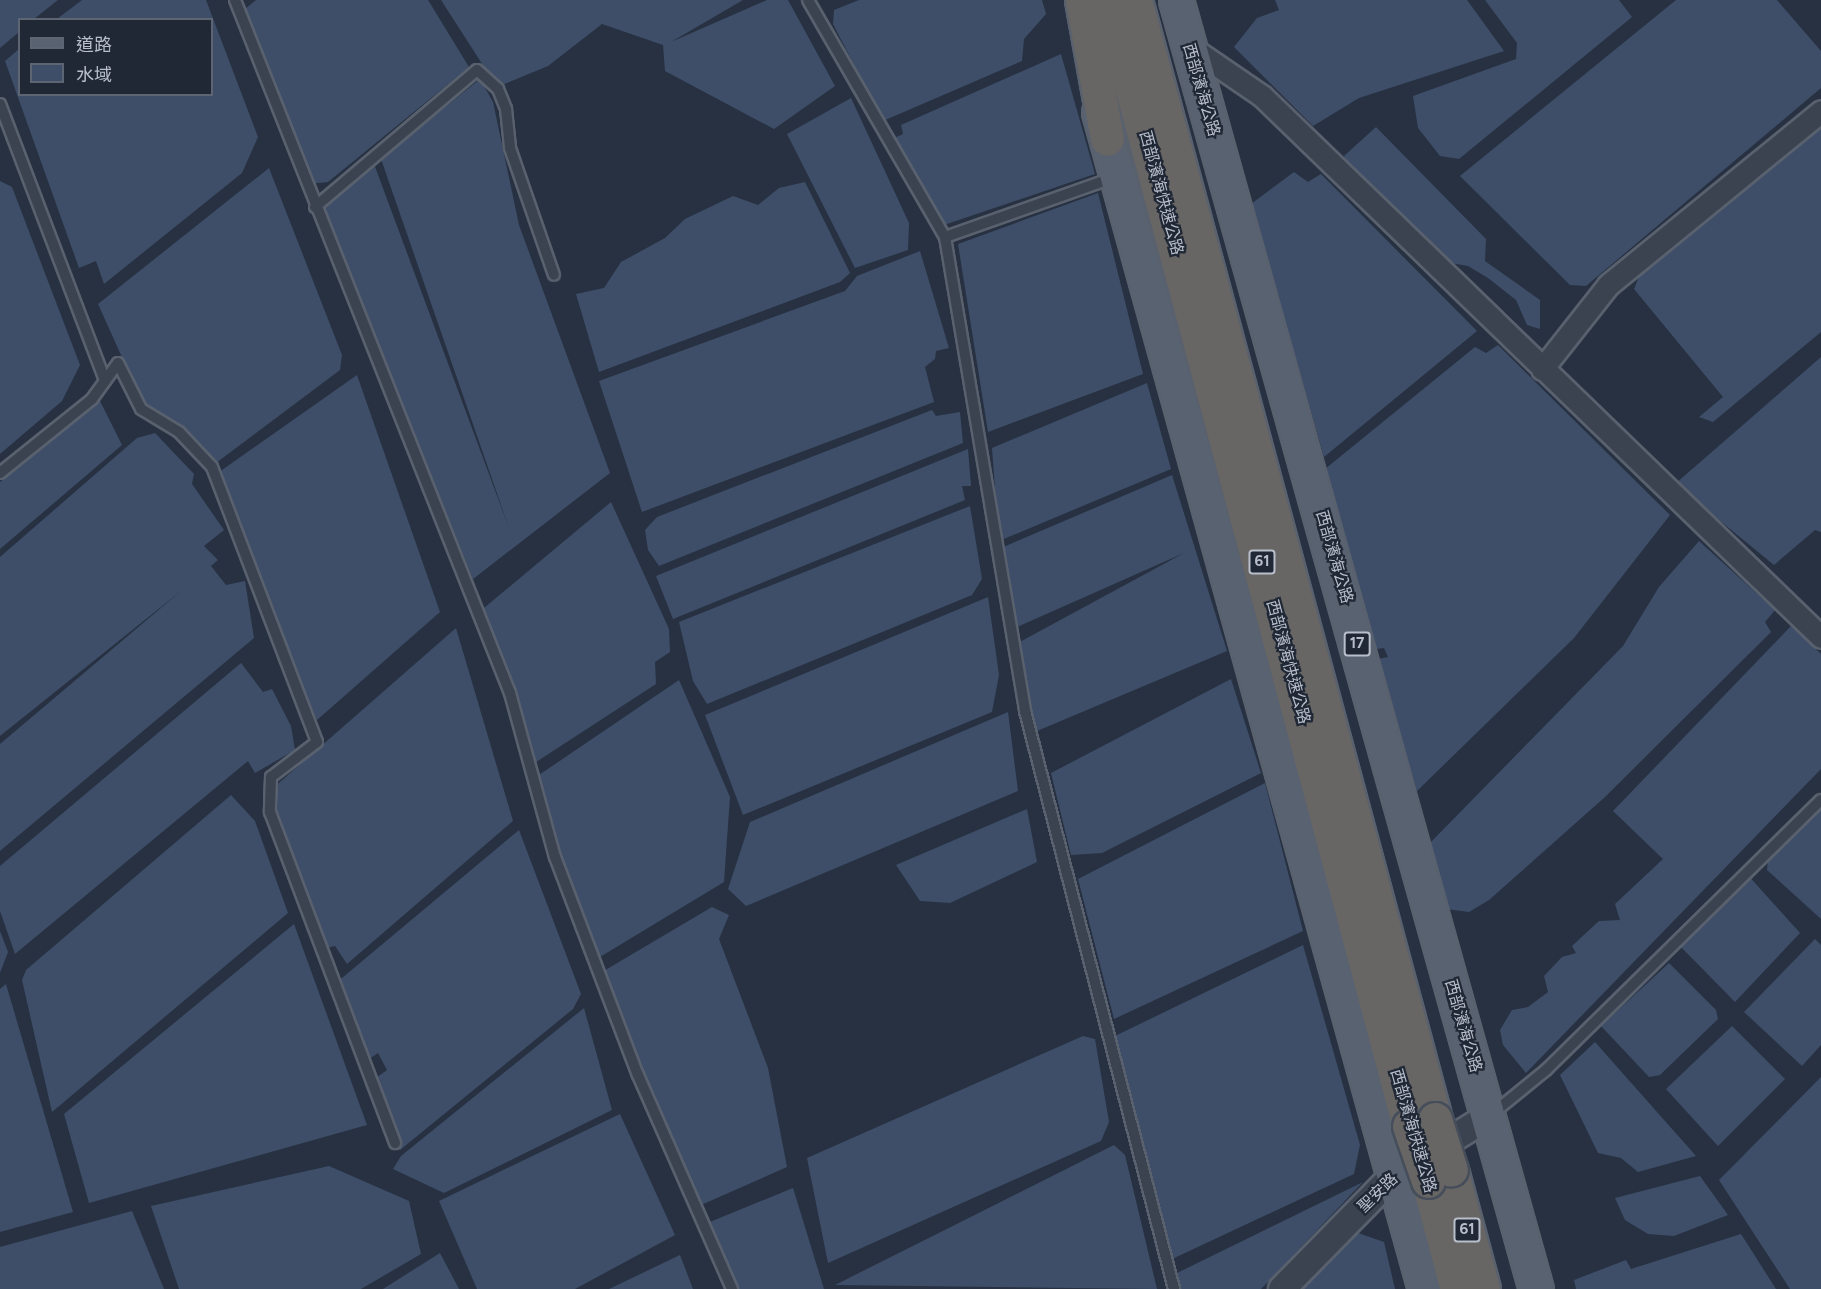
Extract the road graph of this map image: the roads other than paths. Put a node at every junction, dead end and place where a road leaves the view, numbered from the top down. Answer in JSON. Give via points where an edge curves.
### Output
{"nodes":[{"id":1,"x":235,"y":0,"type":"edge"},
{"id":2,"x":808,"y":0,"type":"edge"},
{"id":3,"x":1070,"y":0,"type":"edge"},
{"id":4,"x":1082,"y":0,"type":"edge"},
{"id":5,"x":1108,"y":0,"type":"edge"},
{"id":6,"x":1135,"y":0,"type":"edge"},
{"id":7,"x":1176,"y":0,"type":"edge"},
{"id":8,"x":1189,"y":46,"type":"junction"},
{"id":9,"x":0,"y":104,"type":"edge"},
{"id":10,"x":1821,"y":111,"type":"edge"},
{"id":11,"x":1107,"y":139,"type":"junction"},
{"id":12,"x":1118,"y":176,"type":"junction"},
{"id":13,"x":315,"y":207,"type":"junction"},
{"id":14,"x":945,"y":237,"type":"junction"},
{"id":15,"x":554,"y":274,"type":"dead end"},
{"id":16,"x":1542,"y":369,"type":"junction"},
{"id":17,"x":105,"y":380,"type":"junction"},
{"id":18,"x":0,"y":473,"type":"edge"},
{"id":19,"x":1821,"y":637,"type":"edge"},
{"id":20,"x":1821,"y":800,"type":"edge"},
{"id":21,"x":1489,"y":1116,"type":"junction"},
{"id":22,"x":1422,"y":1122,"type":"junction"},
{"id":23,"x":395,"y":1143,"type":"dead end"},
{"id":24,"x":1394,"y":1175,"type":"junction"},
{"id":25,"x":1439,"y":1176,"type":"junction"},
{"id":26,"x":732,"y":1289,"type":"edge"},
{"id":27,"x":1174,"y":1289,"type":"edge"},
{"id":28,"x":1282,"y":1289,"type":"edge"},
{"id":29,"x":1425,"y":1289,"type":"edge"},
{"id":30,"x":1457,"y":1289,"type":"edge"},
{"id":31,"x":1483,"y":1289,"type":"edge"},
{"id":32,"x":1536,"y":1289,"type":"edge"}],
"edges":[{"from":1,"to":13,"type":"lane"},
{"from":2,"to":14,"type":"lane"},
{"from":3,"to":11,"type":"main road"},
{"from":4,"to":11,"type":"highway"},
{"from":5,"to":22,"type":"highway","name":"西部濱海快速公路","number":"61"},
{"from":6,"to":22,"type":"highway","name":"西部濱海快速公路","number":"61"},
{"from":7,"to":8,"type":"main road","name":"西部濱海公路","number":"17"},
{"from":8,"to":16,"type":"street","via":[[1262,96]]},
{"from":8,"to":21,"type":"main road","name":"西部濱海公路","number":"17"},
{"from":9,"to":17,"type":"lane"},
{"from":10,"to":16,"type":"street","via":[[1608,285]]},
{"from":11,"to":12,"type":"main road"},
{"from":12,"to":14,"type":"lane"},
{"from":12,"to":24,"type":"main road"},
{"from":13,"to":15,"type":"lane","via":[[477,70],[498,89],[506,109],[510,148]]},
{"from":13,"to":26,"type":"lane","via":[[510,693],[555,857],[630,1053]]},
{"from":14,"to":27,"type":"lane","via":[[1025,711]]},
{"from":16,"to":19,"type":"street"},
{"from":17,"to":18,"type":"lane","via":[[92,399]]},
{"from":17,"to":23,"type":"lane","via":[[118,363],[141,409],[179,432],[212,467],[226,501],[316,742],[271,777],[270,812]]},
{"from":20,"to":21,"type":"lane","via":[[1546,1070]]},
{"from":21,"to":24,"type":"street","name":"聖安路"},
{"from":21,"to":32,"type":"main road","name":"西部濱海公路","number":"17"},
{"from":22,"to":25,"type":"highway","name":"西部濱海快速公路","number":"61","bridge":true},
{"from":24,"to":28,"type":"street","name":"聖安路"},
{"from":24,"to":29,"type":"main road"},
{"from":25,"to":30,"type":"highway","name":"西部濱海快速公路","number":"61"},
{"from":25,"to":31,"type":"highway","name":"西部濱海快速公路","number":"61"}]}
